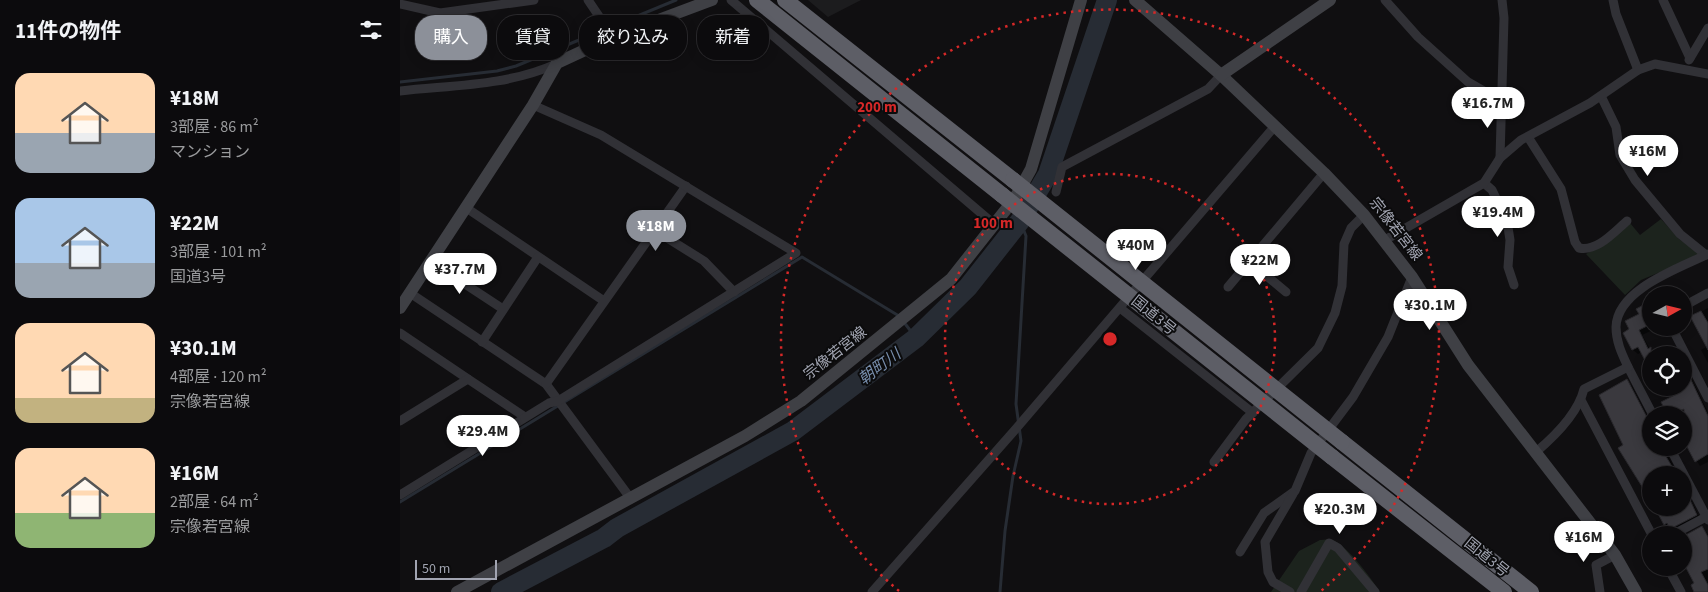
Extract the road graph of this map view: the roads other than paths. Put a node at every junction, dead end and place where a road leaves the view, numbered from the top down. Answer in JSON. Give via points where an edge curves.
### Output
{"nodes":[{"id":1,"x":534,"y":0,"type":"edge"},
{"id":2,"x":588,"y":0,"type":"edge"},
{"id":3,"x":712,"y":0,"type":"edge"},
{"id":4,"x":730,"y":0,"type":"edge"},
{"id":5,"x":757,"y":0,"type":"edge"},
{"id":6,"x":786,"y":0,"type":"edge"},
{"id":7,"x":1081,"y":0,"type":"edge"},
{"id":8,"x":1136,"y":0,"type":"edge"},
{"id":9,"x":1330,"y":0,"type":"edge"},
{"id":10,"x":1385,"y":0,"type":"edge"},
{"id":11,"x":1502,"y":0,"type":"edge"},
{"id":12,"x":1613,"y":0,"type":"edge"},
{"id":13,"x":1663,"y":0,"type":"edge"},
{"id":14,"x":400,"y":4,"type":"edge"},
{"id":15,"x":598,"y":15,"type":"edge"},
{"id":16,"x":672,"y":15,"type":"edge"},
{"id":17,"x":1708,"y":28,"type":"edge"},
{"id":18,"x":579,"y":53,"type":"edge"},
{"id":19,"x":1690,"y":58,"type":"junction"},
{"id":20,"x":558,"y":63,"type":"junction"},
{"id":21,"x":1638,"y":70,"type":"junction"},
{"id":22,"x":1686,"y":70,"type":"junction"},
{"id":23,"x":1708,"y":74,"type":"edge"},
{"id":24,"x":1221,"y":75,"type":"junction"},
{"id":25,"x":400,"y":91,"type":"edge"},
{"id":26,"x":1601,"y":96,"type":"junction"},
{"id":27,"x":1502,"y":101,"type":"junction"},
{"id":28,"x":533,"y":105,"type":"junction"},
{"id":29,"x":1275,"y":126,"type":"junction"},
{"id":30,"x":1528,"y":137,"type":"junction"},
{"id":31,"x":1500,"y":158,"type":"junction"},
{"id":32,"x":1324,"y":173,"type":"junction"},
{"id":33,"x":1484,"y":183,"type":"junction"},
{"id":34,"x":686,"y":186,"type":"junction"},
{"id":35,"x":1056,"y":192,"type":"dead end"},
{"id":36,"x":465,"y":207,"type":"junction"},
{"id":37,"x":1364,"y":215,"type":"junction"},
{"id":38,"x":1627,"y":221,"type":"dead end"},
{"id":39,"x":995,"y":225,"type":"junction"},
{"id":40,"x":656,"y":231,"type":"junction"},
{"id":41,"x":1385,"y":240,"type":"junction"},
{"id":42,"x":1707,"y":254,"type":"edge"},
{"id":43,"x":538,"y":257,"type":"junction"},
{"id":44,"x":430,"y":261,"type":"junction"},
{"id":45,"x":1250,"y":262,"type":"junction"},
{"id":46,"x":1412,"y":277,"type":"junction"},
{"id":47,"x":1514,"y":285,"type":"dead end"},
{"id":48,"x":1228,"y":288,"type":"dead end"},
{"id":49,"x":734,"y":292,"type":"junction"},
{"id":50,"x":1286,"y":292,"type":"dead end"},
{"id":51,"x":410,"y":293,"type":"junction"},
{"id":52,"x":1708,"y":293,"type":"edge"},
{"id":53,"x":604,"y":301,"type":"junction"},
{"id":54,"x":1692,"y":302,"type":"edge"},
{"id":55,"x":400,"y":308,"type":"edge"},
{"id":56,"x":1120,"y":308,"type":"junction"},
{"id":57,"x":503,"y":309,"type":"junction"},
{"id":58,"x":400,"y":333,"type":"edge"},
{"id":59,"x":1676,"y":336,"type":"edge"},
{"id":60,"x":482,"y":342,"type":"junction"},
{"id":61,"x":1628,"y":367,"type":"junction"},
{"id":62,"x":468,"y":379,"type":"junction"},
{"id":63,"x":546,"y":384,"type":"junction"},
{"id":64,"x":1708,"y":398,"type":"edge"},
{"id":65,"x":1582,"y":400,"type":"junction"},
{"id":66,"x":558,"y":401,"type":"junction"},
{"id":67,"x":1648,"y":406,"type":"edge"},
{"id":68,"x":1253,"y":413,"type":"junction"},
{"id":69,"x":525,"y":418,"type":"junction"},
{"id":70,"x":400,"y":421,"type":"edge"},
{"id":71,"x":1536,"y":452,"type":"junction"},
{"id":72,"x":1674,"y":456,"type":"edge"},
{"id":73,"x":1214,"y":462,"type":"dead end"},
{"id":74,"x":1295,"y":491,"type":"junction"},
{"id":75,"x":400,"y":494,"type":"edge"},
{"id":76,"x":631,"y":499,"type":"junction"},
{"id":77,"x":1708,"y":518,"type":"edge"},
{"id":78,"x":1647,"y":526,"type":"edge"},
{"id":79,"x":1691,"y":526,"type":"edge"},
{"id":80,"x":1240,"y":552,"type":"dead end"},
{"id":81,"x":1615,"y":555,"type":"junction"},
{"id":82,"x":1672,"y":576,"type":"edge"},
{"id":83,"x":457,"y":592,"type":"edge"},
{"id":84,"x":872,"y":592,"type":"edge"},
{"id":85,"x":1290,"y":592,"type":"edge"},
{"id":86,"x":1301,"y":592,"type":"edge"},
{"id":87,"x":1375,"y":592,"type":"edge"},
{"id":88,"x":1504,"y":592,"type":"edge"},
{"id":89,"x":1531,"y":592,"type":"edge"},
{"id":90,"x":1600,"y":592,"type":"edge"},
{"id":91,"x":1636,"y":592,"type":"edge"},
{"id":92,"x":1681,"y":592,"type":"edge"}],
"edges":[{"from":1,"to":14,"type":"street","via":[[440,13]]},
{"from":2,"to":15,"type":"street"},
{"from":3,"to":16,"type":"main road"},
{"from":4,"to":39,"type":"street"},
{"from":5,"to":88,"type":"highway","name":"国道3号","bridge":true},
{"from":6,"to":89,"type":"highway","name":"国道3号","bridge":true},
{"from":7,"to":39,"type":"main road","name":"宗像若宮線","via":[[1030,169],[1015,198]]},
{"from":8,"to":24,"type":"main road","name":"宗像若宮線"},
{"from":9,"to":24,"type":"main road"},
{"from":10,"to":27,"type":"street","via":[[1418,37],[1468,82]]},
{"from":11,"to":27,"type":"street"},
{"from":12,"to":21,"type":"street"},
{"from":13,"to":19,"type":"street"},
{"from":17,"to":19,"type":"street"},
{"from":18,"to":20,"type":"main road"},
{"from":19,"to":22,"type":"street"},
{"from":20,"to":25,"type":"street","via":[[514,79]]},
{"from":20,"to":28,"type":"main road"},
{"from":21,"to":22,"type":"street","via":[[1655,64]]},
{"from":21,"to":26,"type":"street"},
{"from":22,"to":23,"type":"street"},
{"from":24,"to":29,"type":"main road","name":"宗像若宮線"},
{"from":24,"to":35,"type":"street","via":[[1208,89],[1062,167]]},
{"from":26,"to":30,"type":"street"},
{"from":26,"to":42,"type":"street","via":[[1616,127],[1620,155],[1635,180],[1680,234]]},
{"from":27,"to":31,"type":"street"},
{"from":28,"to":34,"type":"street","via":[[600,135]]},
{"from":28,"to":36,"type":"main road"},
{"from":29,"to":32,"type":"main road","name":"宗像若宮線"},
{"from":29,"to":56,"type":"street"},
{"from":30,"to":31,"type":"street"},
{"from":30,"to":38,"type":"street","via":[[1561,189],[1574,242],[1579,248],[1586,250],[1601,242]]},
{"from":31,"to":33,"type":"street"},
{"from":32,"to":37,"type":"main road","name":"宗像若宮線"},
{"from":32,"to":45,"type":"street"},
{"from":33,"to":41,"type":"street"},
{"from":33,"to":47,"type":"street","via":[[1492,190],[1507,220],[1510,240],[1508,267]]},
{"from":34,"to":40,"type":"street"},
{"from":34,"to":49,"type":"street","via":[[796,253]]},
{"from":36,"to":43,"type":"street"},
{"from":36,"to":44,"type":"main road"},
{"from":37,"to":41,"type":"main road","name":"宗像若宮線"},
{"from":37,"to":68,"type":"street","via":[[1351,228],[1344,244],[1342,286],[1335,313],[1318,348]]},
{"from":39,"to":76,"type":"main road","name":"宗像若宮線","via":[[951,279],[801,401]]},
{"from":40,"to":49,"type":"street","via":[[704,261]]},
{"from":40,"to":53,"type":"street"},
{"from":41,"to":46,"type":"main road","name":"宗像若宮線"},
{"from":42,"to":61,"type":"street","via":[[1655,280],[1627,301],[1616,326],[1618,345]]},
{"from":43,"to":53,"type":"street"},
{"from":43,"to":57,"type":"street"},
{"from":44,"to":51,"type":"main road"},
{"from":44,"to":57,"type":"street"},
{"from":45,"to":48,"type":"street"},
{"from":45,"to":50,"type":"street"},
{"from":46,"to":71,"type":"main road","name":"宗像若宮線","via":[[1468,365]]},
{"from":46,"to":74,"type":"street","via":[[1388,337],[1353,397],[1311,453]]},
{"from":49,"to":66,"type":"street"},
{"from":51,"to":55,"type":"main road"},
{"from":51,"to":60,"type":"street"},
{"from":52,"to":54,"type":"street"},
{"from":53,"to":63,"type":"street"},
{"from":56,"to":68,"type":"street"},
{"from":56,"to":84,"type":"street"},
{"from":57,"to":60,"type":"street"},
{"from":58,"to":62,"type":"street"},
{"from":59,"to":64,"type":"street"},
{"from":60,"to":63,"type":"street"},
{"from":61,"to":65,"type":"street","via":[[1584,389]]},
{"from":61,"to":67,"type":"street"},
{"from":62,"to":69,"type":"street"},
{"from":62,"to":70,"type":"street"},
{"from":63,"to":66,"type":"street"},
{"from":65,"to":71,"type":"street","via":[[1552,438]]},
{"from":65,"to":78,"type":"street"},
{"from":66,"to":69,"type":"street"},
{"from":66,"to":76,"type":"street"},
{"from":68,"to":73,"type":"street"},
{"from":69,"to":75,"type":"street"},
{"from":71,"to":81,"type":"main road","name":"宗像若宮線"},
{"from":72,"to":77,"type":"street"},
{"from":74,"to":80,"type":"street","via":[[1264,513]]},
{"from":74,"to":85,"type":"street","via":[[1265,542],[1268,572],[1273,582]]},
{"from":76,"to":83,"type":"main road","name":"宗像若宮線"},
{"from":77,"to":79,"type":"street"},
{"from":81,"to":90,"type":"street","via":[[1596,565]]},
{"from":81,"to":91,"type":"main road","name":"宗像若宮線"},
{"from":82,"to":92,"type":"street"},
{"from":86,"to":87,"type":"street","via":[[1329,543],[1338,548]]}]}
